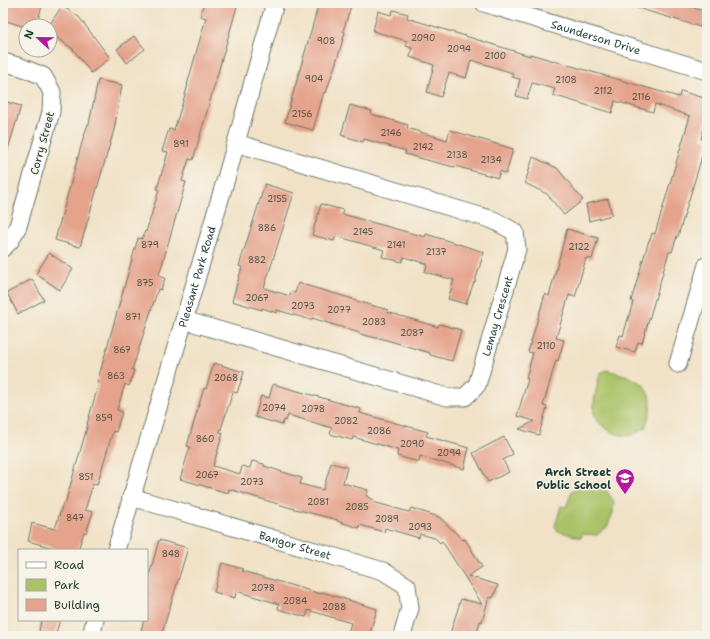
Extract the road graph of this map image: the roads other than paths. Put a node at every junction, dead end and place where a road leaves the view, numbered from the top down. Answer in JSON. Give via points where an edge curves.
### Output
{"nodes":[{"id":1,"x":275,"y":3,"type":"edge"},
{"id":2,"x":484,"y":3,"type":"edge"},
{"id":3,"x":3,"y":62,"type":"edge"},
{"id":4,"x":707,"y":70,"type":"edge"},
{"id":5,"x":236,"y":143,"type":"junction"},
{"id":6,"x":3,"y":248,"type":"edge"},
{"id":7,"x":707,"y":265,"type":"edge"},
{"id":8,"x":184,"y":320,"type":"junction"},
{"id":9,"x":678,"y":364,"type":"dead end"},
{"id":10,"x":131,"y":497,"type":"junction"},
{"id":11,"x":116,"y":549,"type":"edge"},
{"id":12,"x":95,"y":621,"type":"edge"},
{"id":13,"x":91,"y":636,"type":"edge"},
{"id":14,"x":402,"y":636,"type":"edge"}],
"edges":[{"from":1,"to":5,"type":"street","name":"Pleasant Park Road"},
{"from":2,"to":4,"type":"street","name":"Saunderson Drive"},
{"from":3,"to":6,"type":"street","name":"Corry Street","via":[[43,76],[52,92],[51,112],[18,226]]},
{"from":5,"to":8,"type":"street","name":"Pleasant Park Road"},
{"from":5,"to":8,"type":"street","name":"Lemay Crescent","via":[[493,220],[515,232],[517,249],[477,385],[465,397],[447,397]]},
{"from":7,"to":9,"type":"street"},
{"from":8,"to":10,"type":"street","name":"Pleasant Park Road"},
{"from":10,"to":11,"type":"street","name":"Pleasant Park Road"},
{"from":10,"to":14,"type":"street","name":"Bangor Street","via":[[383,571],[406,586],[410,608]]},
{"from":12,"to":13,"type":"street"}]}
